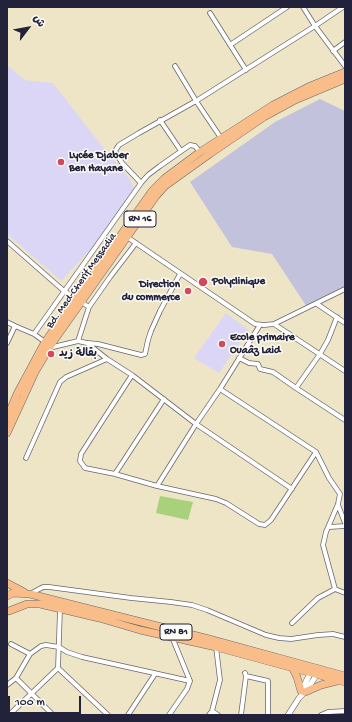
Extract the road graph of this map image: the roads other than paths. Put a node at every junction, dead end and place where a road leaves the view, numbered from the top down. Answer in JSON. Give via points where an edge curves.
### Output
{"nodes":[{"id":1,"x":287,"y":7,"type":"edge"},
{"id":2,"x":303,"y":7,"type":"edge"},
{"id":3,"x":343,"y":7,"type":"edge"},
{"id":4,"x":210,"y":13,"type":"dead end"},
{"id":5,"x":315,"y":26,"type":"junction"},
{"id":6,"x":345,"y":42,"type":"edge"},
{"id":7,"x":230,"y":45,"type":"junction"},
{"id":8,"x":333,"y":51,"type":"junction"},
{"id":9,"x":175,"y":66,"type":"dead end"},
{"id":10,"x":345,"y":66,"type":"edge"},
{"id":11,"x":246,"y":70,"type":"junction"},
{"id":12,"x":345,"y":72,"type":"edge"},
{"id":13,"x":345,"y":78,"type":"edge"},
{"id":14,"x":196,"y":101,"type":"junction"},
{"id":15,"x":160,"y":120,"type":"junction"},
{"id":16,"x":221,"y":138,"type":"junction"},
{"id":17,"x":181,"y":151,"type":"junction"},
{"id":18,"x":200,"y":152,"type":"junction"},
{"id":19,"x":141,"y":184,"type":"junction"},
{"id":20,"x":127,"y":237,"type":"junction"},
{"id":21,"x":7,"y":241,"type":"edge"},
{"id":22,"x":136,"y":243,"type":"junction"},
{"id":23,"x":180,"y":274,"type":"junction"},
{"id":24,"x":345,"y":289,"type":"edge"},
{"id":25,"x":64,"y":291,"type":"junction"},
{"id":26,"x":78,"y":300,"type":"junction"},
{"id":27,"x":317,"y":304,"type":"junction"},
{"id":28,"x":89,"y":307,"type":"junction"},
{"id":29,"x":337,"y":318,"type":"junction"},
{"id":30,"x":7,"y":322,"type":"edge"},
{"id":31,"x":345,"y":322,"type":"edge"},
{"id":32,"x":274,"y":324,"type":"junction"},
{"id":33,"x":260,"y":325,"type":"junction"},
{"id":34,"x":15,"y":326,"type":"junction"},
{"id":35,"x":34,"y":334,"type":"junction"},
{"id":36,"x":78,"y":341,"type":"junction"},
{"id":37,"x":7,"y":343,"type":"edge"},
{"id":38,"x":87,"y":343,"type":"junction"},
{"id":39,"x":47,"y":345,"type":"junction"},
{"id":40,"x":320,"y":354,"type":"junction"},
{"id":41,"x":239,"y":358,"type":"junction"},
{"id":42,"x":107,"y":359,"type":"junction"},
{"id":43,"x":345,"y":371,"type":"edge"},
{"id":44,"x":132,"y":375,"type":"junction"},
{"id":45,"x":296,"y":388,"type":"junction"},
{"id":46,"x":220,"y":389,"type":"junction"},
{"id":47,"x":164,"y":399,"type":"junction"},
{"id":48,"x":7,"y":418,"type":"edge"},
{"id":49,"x":345,"y":420,"type":"edge"},
{"id":50,"x":196,"y":424,"type":"junction"},
{"id":51,"x":7,"y":432,"type":"edge"},
{"id":52,"x":316,"y":452,"type":"junction"},
{"id":53,"x":26,"y":458,"type":"dead end"},
{"id":54,"x":115,"y":474,"type":"junction"},
{"id":55,"x":157,"y":486,"type":"junction"},
{"id":56,"x":292,"y":489,"type":"junction"},
{"id":57,"x":345,"y":493,"type":"edge"},
{"id":58,"x":340,"y":494,"type":"junction"},
{"id":59,"x":338,"y":504,"type":"junction"},
{"id":60,"x":345,"y":525,"type":"edge"},
{"id":61,"x":329,"y":527,"type":"junction"},
{"id":62,"x":7,"y":583,"type":"edge"},
{"id":63,"x":336,"y":589,"type":"junction"},
{"id":64,"x":345,"y":593,"type":"edge"},
{"id":65,"x":30,"y":594,"type":"junction"},
{"id":66,"x":7,"y":597,"type":"edge"},
{"id":67,"x":60,"y":609,"type":"junction"},
{"id":68,"x":8,"y":612,"type":"edge"},
{"id":69,"x":292,"y":623,"type":"dead end"},
{"id":70,"x":172,"y":636,"type":"junction"},
{"id":71,"x":345,"y":637,"type":"edge"},
{"id":72,"x":11,"y":644,"type":"dead end"},
{"id":73,"x":59,"y":647,"type":"junction"},
{"id":74,"x":216,"y":647,"type":"junction"},
{"id":75,"x":30,"y":654,"type":"junction"},
{"id":76,"x":292,"y":667,"type":"junction"},
{"id":77,"x":58,"y":668,"type":"junction"},
{"id":78,"x":315,"y":671,"type":"junction"},
{"id":79,"x":156,"y":674,"type":"junction"},
{"id":80,"x":16,"y":678,"type":"junction"},
{"id":81,"x":343,"y":680,"type":"edge"},
{"id":82,"x":190,"y":681,"type":"junction"},
{"id":83,"x":7,"y":685,"type":"edge"},
{"id":84,"x":32,"y":694,"type":"junction"},
{"id":85,"x":302,"y":694,"type":"junction"},
{"id":86,"x":212,"y":711,"type":"junction"},
{"id":87,"x":345,"y":711,"type":"edge"},
{"id":88,"x":9,"y":715,"type":"edge"},
{"id":89,"x":53,"y":715,"type":"edge"},
{"id":90,"x":108,"y":715,"type":"edge"},
{"id":91,"x":128,"y":715,"type":"edge"},
{"id":92,"x":169,"y":715,"type":"edge"},
{"id":93,"x":209,"y":715,"type":"edge"},
{"id":94,"x":218,"y":715,"type":"edge"},
{"id":95,"x":241,"y":715,"type":"edge"},
{"id":96,"x":268,"y":715,"type":"edge"},
{"id":97,"x":288,"y":715,"type":"edge"},
{"id":98,"x":321,"y":715,"type":"edge"}],
"edges":[{"from":1,"to":7,"type":"street"},
{"from":2,"to":5,"type":"street"},
{"from":3,"to":5,"type":"street"},
{"from":4,"to":7,"type":"street"},
{"from":5,"to":8,"type":"street"},
{"from":5,"to":11,"type":"street"},
{"from":6,"to":8,"type":"street"},
{"from":7,"to":11,"type":"street"},
{"from":8,"to":10,"type":"street"},
{"from":9,"to":14,"type":"street"},
{"from":11,"to":14,"type":"street"},
{"from":12,"to":16,"type":"highway","name":"Bd. Med-Cherif Messadia","number":"RN 16","via":[[291,95]]},
{"from":13,"to":20,"type":"highway","name":"Bd. Med-Cherif Messadia","number":"RN 16","via":[[276,110],[181,174],[156,196]]},
{"from":14,"to":15,"type":"street"},
{"from":14,"to":16,"type":"street"},
{"from":15,"to":17,"type":"street"},
{"from":15,"to":19,"type":"street","via":[[119,145],[116,152],[122,163]]},
{"from":16,"to":18,"type":"highway","name":"Bd. Med-Cherif Messadia","number":"RN 16"},
{"from":17,"to":18,"type":"street","via":[[192,144]]},
{"from":17,"to":19,"type":"street"},
{"from":18,"to":26,"type":"highway","name":"Bd. Med-Cherif Messadia","number":"RN 16","via":[[152,191]]},
{"from":19,"to":25,"type":"street"},
{"from":20,"to":22,"type":"street"},
{"from":20,"to":26,"type":"highway","name":"Bd. Med-Cherif Messadia","number":"RN 16"},
{"from":21,"to":25,"type":"street"},
{"from":22,"to":23,"type":"street"},
{"from":22,"to":28,"type":"street"},
{"from":23,"to":33,"type":"street","via":[[251,322]]},
{"from":23,"to":38,"type":"street","via":[[151,331],[145,354]]},
{"from":24,"to":27,"type":"street"},
{"from":25,"to":26,"type":"street"},
{"from":25,"to":35,"type":"street"},
{"from":26,"to":28,"type":"street"},
{"from":26,"to":39,"type":"highway","name":"Bd. Med-Cherif Messadia","number":"RN 16"},
{"from":27,"to":29,"type":"street"},
{"from":27,"to":32,"type":"street"},
{"from":28,"to":36,"type":"street"},
{"from":29,"to":31,"type":"street"},
{"from":29,"to":40,"type":"street"},
{"from":30,"to":34,"type":"street"},
{"from":32,"to":33,"type":"street"},
{"from":32,"to":40,"type":"street"},
{"from":33,"to":41,"type":"street"},
{"from":34,"to":35,"type":"street"},
{"from":34,"to":37,"type":"street"},
{"from":35,"to":39,"type":"street"},
{"from":36,"to":38,"type":"street"},
{"from":36,"to":39,"type":"street"},
{"from":38,"to":42,"type":"street"},
{"from":39,"to":48,"type":"highway","name":"Bd. Med-Cherif Messadia","number":"RN 16","via":[[17,394]]},
{"from":39,"to":51,"type":"highway","name":"Bd. Med-Cherif Messadia","number":"RN 16"},
{"from":40,"to":43,"type":"street"},
{"from":40,"to":45,"type":"street"},
{"from":41,"to":45,"type":"street","via":[[258,364],[260,369],[273,372]]},
{"from":41,"to":46,"type":"street"},
{"from":42,"to":44,"type":"street"},
{"from":42,"to":53,"type":"street","via":[[60,382]]},
{"from":44,"to":47,"type":"street"},
{"from":44,"to":54,"type":"street","via":[[79,458],[85,468]]},
{"from":45,"to":49,"type":"street"},
{"from":46,"to":50,"type":"street"},
{"from":46,"to":52,"type":"street"},
{"from":47,"to":50,"type":"street"},
{"from":47,"to":54,"type":"street"},
{"from":50,"to":55,"type":"street"},
{"from":50,"to":56,"type":"street"},
{"from":52,"to":56,"type":"street"},
{"from":52,"to":58,"type":"street"},
{"from":54,"to":55,"type":"street"},
{"from":55,"to":56,"type":"street","via":[[216,499],[265,525]]},
{"from":57,"to":58,"type":"street"},
{"from":58,"to":59,"type":"street"},
{"from":59,"to":60,"type":"street"},
{"from":59,"to":61,"type":"street"},
{"from":60,"to":61,"type":"street"},
{"from":61,"to":63,"type":"street","via":[[323,545]]},
{"from":62,"to":65,"type":"highway"},
{"from":63,"to":64,"type":"street"},
{"from":63,"to":69,"type":"street","via":[[318,598]]},
{"from":65,"to":66,"type":"highway","number":"RN 81","via":[[13,593]]},
{"from":65,"to":71,"type":"street","via":[[43,587],[49,587],[171,602],[207,610],[279,638],[332,634]]},
{"from":65,"to":78,"type":"highway","number":"RN 81"},
{"from":66,"to":68,"type":"highway","via":[[10,606]]},
{"from":67,"to":68,"type":"highway","number":"RN 81","via":[[33,604]]},
{"from":67,"to":70,"type":"highway","number":"RN 81"},
{"from":67,"to":73,"type":"street"},
{"from":70,"to":74,"type":"highway","number":"RN 81"},
{"from":70,"to":82,"type":"street"},
{"from":72,"to":75,"type":"street"},
{"from":73,"to":75,"type":"street","via":[[41,646]]},
{"from":73,"to":77,"type":"street"},
{"from":73,"to":79,"type":"street","via":[[82,657]]},
{"from":74,"to":76,"type":"highway","number":"RN 81"},
{"from":74,"to":86,"type":"street","via":[[220,680]]},
{"from":75,"to":80,"type":"street"},
{"from":76,"to":78,"type":"highway","number":"RN 81"},
{"from":76,"to":85,"type":"highway"},
{"from":77,"to":84,"type":"street"},
{"from":77,"to":90,"type":"street"},
{"from":78,"to":81,"type":"highway","number":"RN 81"},
{"from":78,"to":85,"type":"street"},
{"from":79,"to":82,"type":"street"},
{"from":79,"to":91,"type":"street"},
{"from":80,"to":83,"type":"street"},
{"from":80,"to":84,"type":"street"},
{"from":81,"to":85,"type":"highway","via":[[321,684]]},
{"from":82,"to":92,"type":"street"},
{"from":84,"to":88,"type":"street"},
{"from":84,"to":89,"type":"street"},
{"from":85,"to":97,"type":"street"},
{"from":86,"to":93,"type":"street"},
{"from":86,"to":94,"type":"street"},
{"from":87,"to":98,"type":"street"},
{"from":95,"to":96,"type":"street","via":[[245,674],[268,681]]}]}
